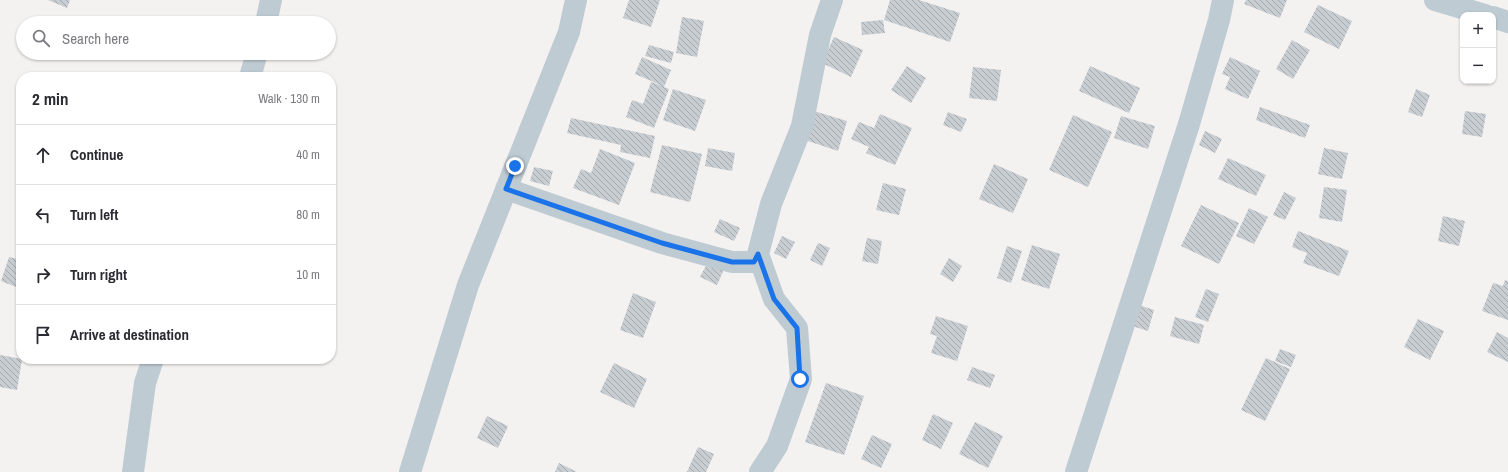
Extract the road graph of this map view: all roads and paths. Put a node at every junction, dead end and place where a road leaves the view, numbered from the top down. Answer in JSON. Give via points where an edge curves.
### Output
{"nodes":[{"id":1,"x":271,"y":0,"type":"edge"},
{"id":2,"x":576,"y":0,"type":"edge"},
{"id":3,"x":832,"y":0,"type":"edge"},
{"id":4,"x":1223,"y":0,"type":"edge"},
{"id":5,"x":1435,"y":0,"type":"edge"},
{"id":6,"x":1476,"y":12,"type":"edge"},
{"id":7,"x":268,"y":16,"type":"edge"},
{"id":8,"x":1496,"y":18,"type":"edge"},
{"id":9,"x":1508,"y":22,"type":"edge"},
{"id":10,"x":255,"y":60,"type":"edge"},
{"id":11,"x":251,"y":72,"type":"edge"},
{"id":12,"x":506,"y":189,"type":"junction"},
{"id":13,"x":758,"y":254,"type":"junction"},
{"id":14,"x":151,"y":364,"type":"edge"},
{"id":15,"x":133,"y":472,"type":"edge"},
{"id":16,"x":410,"y":472,"type":"edge"},
{"id":17,"x":760,"y":472,"type":"edge"},
{"id":18,"x":1076,"y":472,"type":"edge"}],
"edges":[{"from":1,"to":7,"type":"street"},
{"from":2,"to":12,"type":"street","via":[[569,32]]},
{"from":3,"to":13,"type":"street","via":[[820,35],[802,126],[772,204]]},
{"from":4,"to":18,"type":"street","via":[[1189,124]]},
{"from":5,"to":6,"type":"street"},
{"from":8,"to":9,"type":"street"},
{"from":10,"to":11,"type":"street"},
{"from":12,"to":13,"type":"street","via":[[662,243],[732,262],[754,262]]},
{"from":12,"to":16,"type":"street","via":[[468,285]]},
{"from":13,"to":17,"type":"street","via":[[774,299],[797,328],[800,379],[777,446]]},
{"from":14,"to":15,"type":"street","via":[[145,383]]}]}
